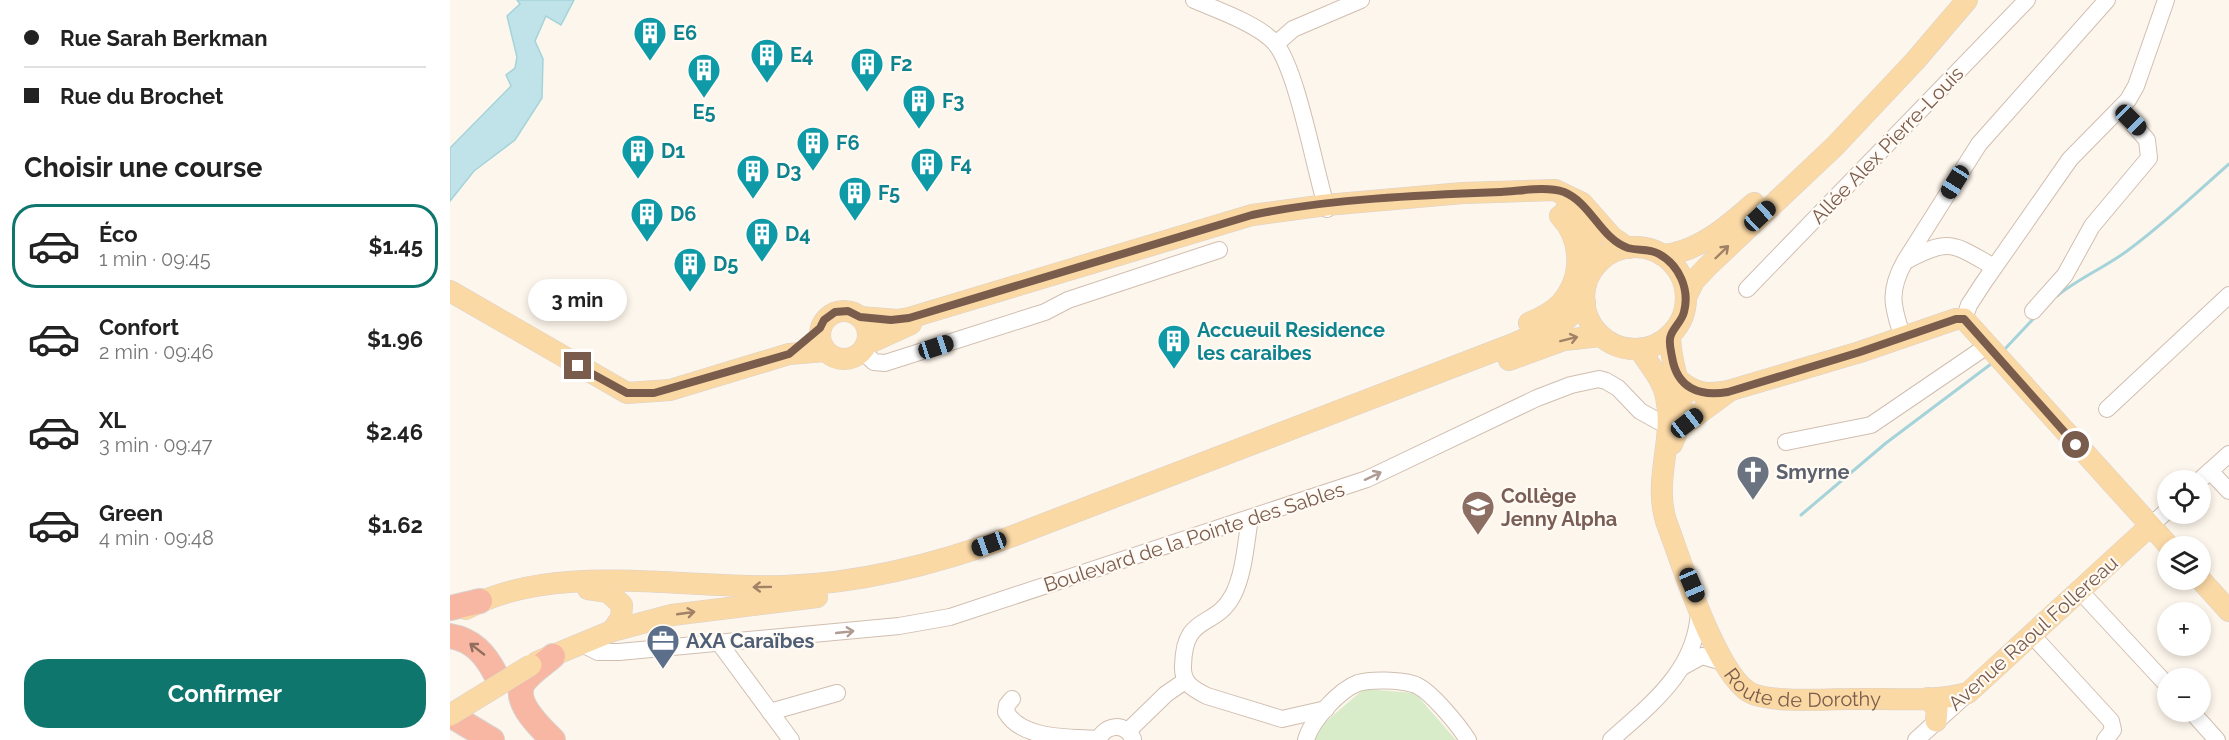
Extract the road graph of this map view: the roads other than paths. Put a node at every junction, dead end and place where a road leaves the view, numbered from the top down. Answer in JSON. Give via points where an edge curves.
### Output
{"nodes":[{"id":1,"x":1194,"y":0,"type":"edge"},
{"id":2,"x":1361,"y":0,"type":"edge"},
{"id":3,"x":1950,"y":0,"type":"edge"},
{"id":4,"x":1967,"y":0,"type":"edge"},
{"id":5,"x":2027,"y":0,"type":"edge"},
{"id":6,"x":2107,"y":0,"type":"edge"},
{"id":7,"x":2166,"y":0,"type":"edge"},
{"id":8,"x":1276,"y":44,"type":"junction"},
{"id":9,"x":2121,"y":109,"type":"junction"},
{"id":10,"x":1535,"y":196,"type":"junction"},
{"id":11,"x":1326,"y":207,"type":"junction"},
{"id":12,"x":1628,"y":248,"type":"junction"},
{"id":13,"x":1219,"y":250,"type":"dead end"},
{"id":14,"x":1662,"y":255,"type":"junction"},
{"id":15,"x":1905,"y":261,"type":"junction"},
{"id":16,"x":1598,"y":263,"type":"junction"},
{"id":17,"x":1994,"y":267,"type":"junction"},
{"id":18,"x":1747,"y":289,"type":"dead end"},
{"id":19,"x":450,"y":291,"type":"edge"},
{"id":20,"x":2229,"y":295,"type":"edge"},
{"id":21,"x":1686,"y":297,"type":"junction"},
{"id":22,"x":1585,"y":302,"type":"junction"},
{"id":23,"x":2033,"y":311,"type":"dead end"},
{"id":24,"x":860,"y":317,"type":"junction"},
{"id":25,"x":1964,"y":319,"type":"junction"},
{"id":26,"x":910,"y":321,"type":"junction"},
{"id":27,"x":820,"y":328,"type":"junction"},
{"id":28,"x":1670,"y":335,"type":"junction"},
{"id":29,"x":1601,"y":336,"type":"junction"},
{"id":30,"x":1903,"y":338,"type":"junction"},
{"id":31,"x":1987,"y":346,"type":"junction"},
{"id":32,"x":865,"y":347,"type":"junction"},
{"id":33,"x":1639,"y":349,"type":"junction"},
{"id":34,"x":825,"y":351,"type":"junction"},
{"id":35,"x":789,"y":354,"type":"junction"},
{"id":36,"x":1673,"y":381,"type":"junction"},
{"id":37,"x":1728,"y":392,"type":"junction"},
{"id":38,"x":1377,"y":395,"type":"junction"},
{"id":39,"x":2107,"y":409,"type":"dead end"},
{"id":40,"x":1640,"y":411,"type":"junction"},
{"id":41,"x":1672,"y":428,"type":"junction"},
{"id":42,"x":1786,"y":442,"type":"dead end"},
{"id":43,"x":2229,"y":454,"type":"edge"},
{"id":44,"x":2211,"y":471,"type":"edge"},
{"id":45,"x":2211,"y":479,"type":"edge"},
{"id":46,"x":2229,"y":491,"type":"edge"},
{"id":47,"x":1251,"y":518,"type":"junction"},
{"id":48,"x":2157,"y":520,"type":"edge"},
{"id":49,"x":1221,"y":526,"type":"junction"},
{"id":50,"x":2150,"y":526,"type":"junction"},
{"id":51,"x":2160,"y":536,"type":"edge"},
{"id":52,"x":1244,"y":551,"type":"junction"},
{"id":53,"x":552,"y":583,"type":"junction"},
{"id":54,"x":2210,"y":590,"type":"edge"},
{"id":55,"x":2080,"y":591,"type":"junction"},
{"id":56,"x":480,"y":601,"type":"junction"},
{"id":57,"x":1699,"y":603,"type":"junction"},
{"id":58,"x":450,"y":608,"type":"edge"},
{"id":59,"x":2229,"y":611,"type":"edge"},
{"id":60,"x":450,"y":618,"type":"edge"},
{"id":61,"x":612,"y":631,"type":"junction"},
{"id":62,"x":2032,"y":635,"type":"junction"},
{"id":63,"x":450,"y":636,"type":"edge"},
{"id":64,"x":580,"y":643,"type":"junction"},
{"id":65,"x":720,"y":644,"type":"junction"},
{"id":66,"x":1723,"y":662,"type":"junction"},
{"id":67,"x":540,"y":664,"type":"junction"},
{"id":68,"x":1682,"y":667,"type":"junction"},
{"id":69,"x":2157,"y":674,"type":"edge"},
{"id":70,"x":1185,"y":681,"type":"junction"},
{"id":71,"x":837,"y":693,"type":"dead end"},
{"id":72,"x":1968,"y":693,"type":"junction"},
{"id":73,"x":1928,"y":698,"type":"junction"},
{"id":74,"x":1012,"y":699,"type":"dead end"},
{"id":75,"x":1326,"y":709,"type":"junction"},
{"id":76,"x":770,"y":712,"type":"junction"},
{"id":77,"x":1282,"y":719,"type":"junction"},
{"id":78,"x":1936,"y":721,"type":"junction"},
{"id":79,"x":2201,"y":722,"type":"edge"},
{"id":80,"x":454,"y":727,"type":"edge"},
{"id":81,"x":1131,"y":736,"type":"edge"},
{"id":82,"x":492,"y":740,"type":"edge"},
{"id":83,"x":538,"y":740,"type":"edge"},
{"id":84,"x":553,"y":740,"type":"edge"},
{"id":85,"x":791,"y":740,"type":"edge"},
{"id":86,"x":1098,"y":740,"type":"edge"},
{"id":87,"x":1300,"y":740,"type":"edge"},
{"id":88,"x":1306,"y":740,"type":"edge"},
{"id":89,"x":1468,"y":740,"type":"edge"},
{"id":90,"x":1611,"y":740,"type":"edge"},
{"id":91,"x":1916,"y":740,"type":"edge"},
{"id":92,"x":2105,"y":740,"type":"edge"},
{"id":93,"x":2217,"y":740,"type":"edge"}],
"edges":[{"from":1,"to":8,"type":"street","via":[[1253,28]]},
{"from":2,"to":8,"type":"street","via":[[1293,29]]},
{"from":3,"to":14,"type":"main road","via":[[1848,116],[1771,189],[1708,238],[1686,250]]},
{"from":21,"to":4,"type":"main road","one_way":true,"via":[[1707,267],[1835,146]]},
{"from":5,"to":18,"type":"street","name":"Allée Alex Pierre-Louis"},
{"from":6,"to":15,"type":"street","via":[[1979,144]]},
{"from":7,"to":9,"type":"street","via":[[2136,86]]},
{"from":8,"to":11,"type":"street","via":[[1289,74]]},
{"from":9,"to":17,"type":"street","via":[[2070,159]]},
{"from":9,"to":23,"type":"street","via":[[2147,140],[2149,158],[2092,226],[2065,275]]},
{"from":10,"to":11,"type":"main road"},
{"from":10,"to":12,"type":"main road","via":[[1555,190],[1573,197]]},
{"from":10,"to":16,"type":"main road","via":[[1566,209],[1581,223]]},
{"from":10,"to":38,"type":"main road","via":[[1567,225],[1577,250],[1576,275],[1562,302],[1542,317]]},
{"from":11,"to":26,"type":"main road","via":[[1252,215]]},
{"from":12,"to":14,"type":"main road"},
{"from":12,"to":16,"type":"main road"},
{"from":13,"to":32,"type":"street","via":[[885,363],[874,362]]},
{"from":14,"to":21,"type":"main road","via":[[1679,273]]},
{"from":15,"to":17,"type":"street","via":[[1929,248],[1950,244]]},
{"from":15,"to":30,"type":"street","via":[[1895,279],[1893,293]]},
{"from":16,"to":22,"type":"main road","via":[[1585,288]]},
{"from":17,"to":25,"type":"street"},
{"from":19,"to":35,"type":"main road","via":[[627,393],[670,390]]},
{"from":20,"to":39,"type":"street"},
{"from":21,"to":28,"type":"main road","via":[[1679,324]]},
{"from":22,"to":29,"type":"main road","via":[[1592,326]]},
{"from":22,"to":38,"type":"main road","via":[[1555,326]]},
{"from":24,"to":26,"type":"main road"},
{"from":24,"to":27,"type":"main road","via":[[848,311],[835,312]]},
{"from":24,"to":32,"type":"main road","via":[[868,330]]},
{"from":25,"to":30,"type":"main road"},
{"from":25,"to":31,"type":"main road"},
{"from":26,"to":32,"type":"main road"},
{"from":27,"to":34,"type":"main road"},
{"from":27,"to":35,"type":"main road"},
{"from":28,"to":33,"type":"main road","via":[[1656,345]]},
{"from":28,"to":36,"type":"main road","name":"Route de Dorothy"},
{"from":29,"to":33,"type":"main road","via":[[1612,344]]},
{"from":61,"to":29,"type":"main road","one_way":true,"via":[[672,615],[847,594],[946,574],[1514,358],[1564,340]]},
{"from":30,"to":37,"type":"main road"},
{"from":31,"to":42,"type":"street","via":[[1871,425]]},
{"from":31,"to":50,"type":"main road"},
{"from":32,"to":34,"type":"main road","via":[[856,356],[843,360]]},
{"from":33,"to":36,"type":"main road","via":[[1654,371]]},
{"from":34,"to":35,"type":"main road"},
{"from":36,"to":37,"type":"main road","via":[[1706,394]]},
{"from":36,"to":40,"type":"street"},
{"from":36,"to":41,"type":"main road","name":"Route de Dorothy"},
{"from":37,"to":41,"type":"main road"},
{"from":38,"to":53,"type":"main road","one_way":true,"via":[[968,552],[893,573],[786,586]]},
{"from":40,"to":41,"type":"street","name":"Boulevard de la Pointe des Sables"},
{"from":47,"to":40,"type":"street","name":"Boulevard de la Pointe des Sables","one_way":true,"via":[[1367,479],[1571,385],[1606,381]]},
{"from":41,"to":57,"type":"main road","name":"Route de Dorothy","via":[[1661,478],[1662,507]]},
{"from":43,"to":44,"type":"street"},
{"from":45,"to":46,"type":"street"},
{"from":47,"to":49,"type":"street","name":"Boulevard de la Pointe des Sables"},
{"from":47,"to":52,"type":"street"},
{"from":48,"to":50,"type":"street"},
{"from":49,"to":52,"type":"street"},
{"from":65,"to":49,"type":"street","name":"Boulevard de la Pointe des Sables","one_way":true,"via":[[950,617]]},
{"from":50,"to":51,"type":"main road"},
{"from":50,"to":55,"type":"main road","name":"Avenue Raoul Follereau"},
{"from":52,"to":70,"type":"street","via":[[1229,602],[1198,624],[1186,640],[1182,674]]},
{"from":53,"to":56,"type":"main road"},
{"from":53,"to":61,"type":"main road","via":[[601,590],[613,596],[623,612]]},
{"from":54,"to":59,"type":"main road"},
{"from":55,"to":62,"type":"main road","name":"Avenue Raoul Follereau"},
{"from":55,"to":69,"type":"street"},
{"from":56,"to":58,"type":"highway"},
{"from":56,"to":60,"type":"main road"},
{"from":57,"to":66,"type":"main road","name":"Route de Dorothy"},
{"from":57,"to":68,"type":"street","via":[[1697,627]]},
{"from":61,"to":64,"type":"main road"},
{"from":62,"to":72,"type":"main road","name":"Avenue Raoul Follereau"},
{"from":62,"to":92,"type":"street","via":[[2111,721],[2113,730]]},
{"from":83,"to":63,"type":"highway","one_way":true,"via":[[480,650]]},
{"from":64,"to":65,"type":"street","name":"Boulevard de la Pointe des Sables","via":[[598,652]]},
{"from":64,"to":67,"type":"main road"},
{"from":65,"to":76,"type":"street"},
{"from":66,"to":68,"type":"street","via":[[1702,656]]},
{"from":66,"to":73,"type":"main road","name":"Route de Dorothy","via":[[1742,688],[1762,696]]},
{"from":67,"to":80,"type":"main road","bridge":true,"via":[[479,697]]},
{"from":67,"to":84,"type":"highway","via":[[522,689],[529,712]]},
{"from":68,"to":90,"type":"street","via":[[1670,685]]},
{"from":70,"to":77,"type":"street","via":[[1207,696]]},
{"from":70,"to":81,"type":"street","via":[[1166,694]]},
{"from":71,"to":76,"type":"street"},
{"from":72,"to":73,"type":"main road","name":"Route de Dorothy"},
{"from":72,"to":78,"type":"street","name":"Avenue Raoul Follereau"},
{"from":73,"to":78,"type":"main road","via":[[1937,709]]},
{"from":74,"to":86,"type":"street","via":[[1006,712],[1017,727]]},
{"from":75,"to":77,"type":"street"},
{"from":75,"to":88,"type":"street","via":[[1309,727]]},
{"from":75,"to":89,"type":"street","via":[[1362,682],[1414,684],[1425,690]]},
{"from":76,"to":85,"type":"street"},
{"from":77,"to":87,"type":"street"},
{"from":78,"to":91,"type":"street","name":"Avenue Raoul Follereau"},
{"from":79,"to":93,"type":"street"},
{"from":80,"to":82,"type":"highway"},
{"from":81,"to":86,"type":"street","via":[[1111,727]]}]}
